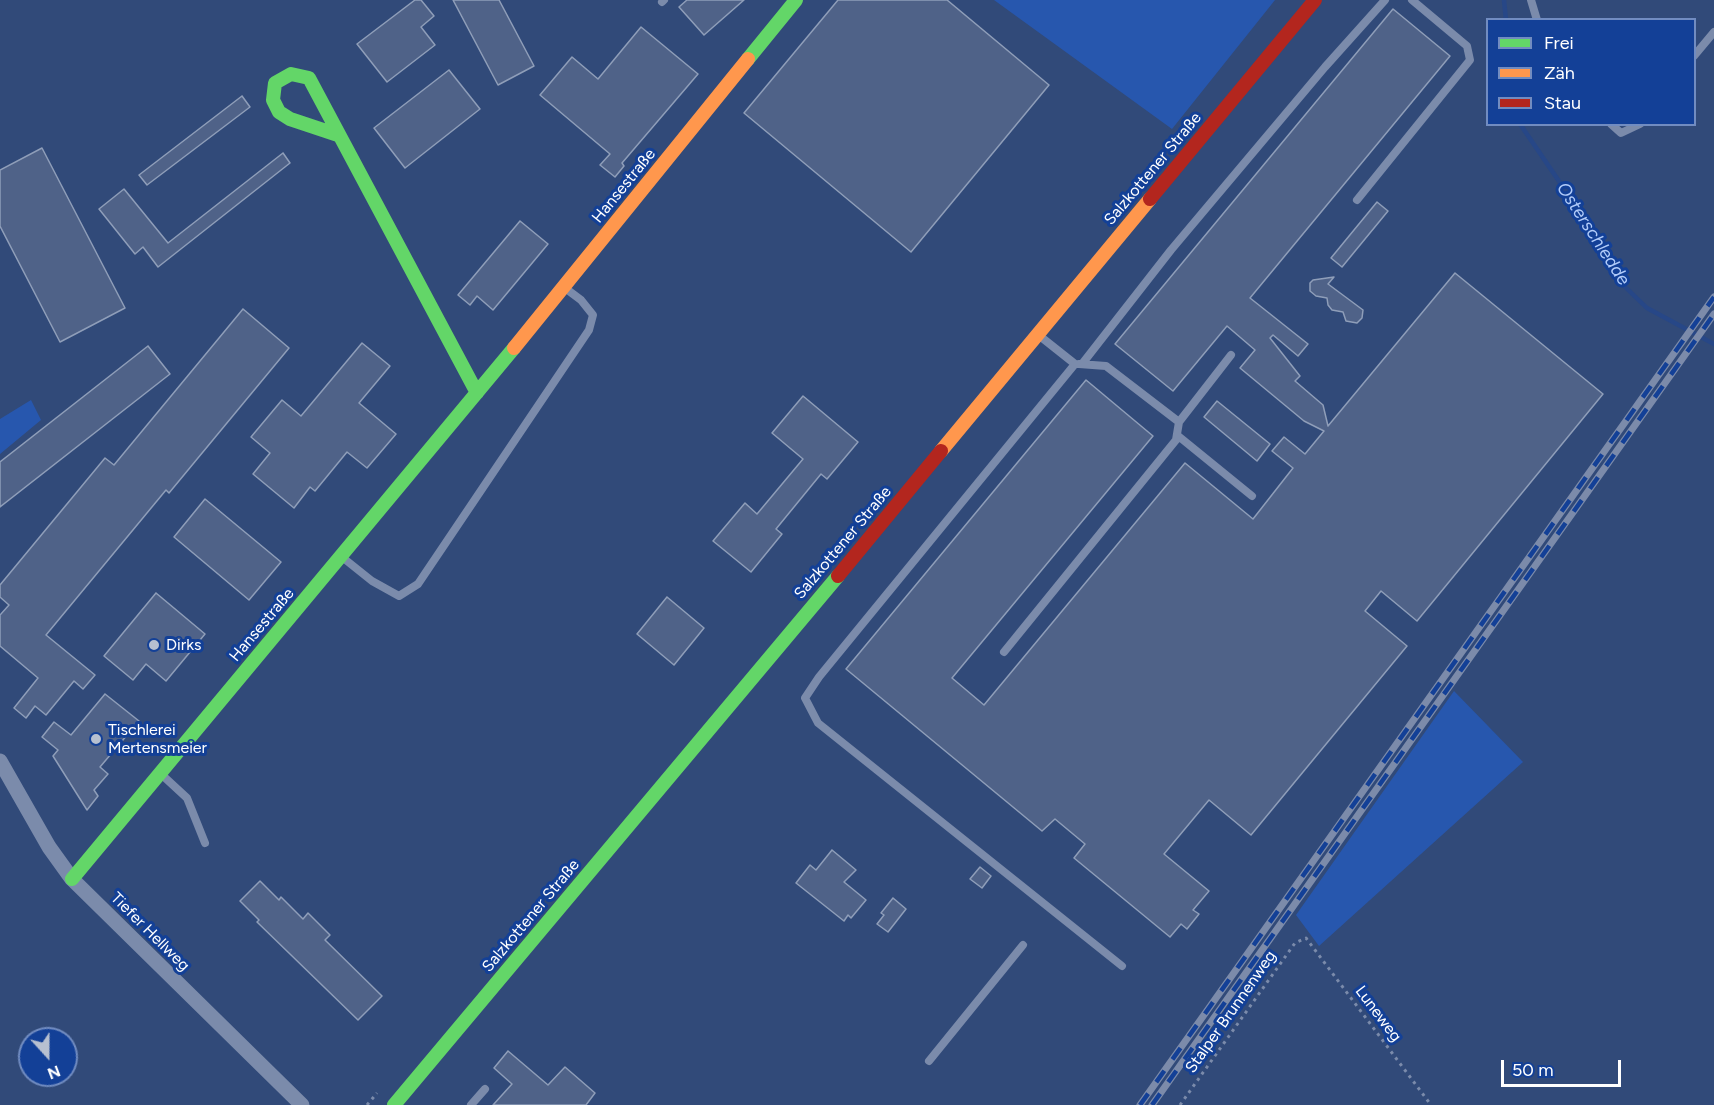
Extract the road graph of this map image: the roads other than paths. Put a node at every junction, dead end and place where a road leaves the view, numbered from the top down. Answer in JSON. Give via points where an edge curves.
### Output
{"nodes":[{"id":1,"x":796,"y":0,"type":"edge"},
{"id":2,"x":1315,"y":0,"type":"edge"},
{"id":3,"x":1385,"y":0,"type":"edge"},
{"id":4,"x":1412,"y":0,"type":"edge"},
{"id":5,"x":1532,"y":0,"type":"edge"},
{"id":6,"x":1536,"y":18,"type":"edge"},
{"id":7,"x":1714,"y":32,"type":"edge"},
{"id":8,"x":1696,"y":55,"type":"edge"},
{"id":9,"x":1613,"y":126,"type":"edge"},
{"id":10,"x":1636,"y":126,"type":"edge"},
{"id":11,"x":338,"y":135,"type":"junction"},
{"id":12,"x":1357,"y":200,"type":"dead end"},
{"id":13,"x":563,"y":287,"type":"junction"},
{"id":14,"x":1038,"y":334,"type":"junction"},
{"id":15,"x":1232,"y":355,"type":"dead end"},
{"id":16,"x":1078,"y":364,"type":"junction"},
{"id":17,"x":477,"y":393,"type":"junction"},
{"id":18,"x":1179,"y":422,"type":"junction"},
{"id":19,"x":1177,"y":435,"type":"junction"},
{"id":20,"x":1252,"y":496,"type":"dead end"},
{"id":21,"x":341,"y":556,"type":"junction"},
{"id":22,"x":1004,"y":652,"type":"dead end"},
{"id":23,"x":0,"y":761,"type":"edge"},
{"id":24,"x":160,"y":772,"type":"junction"},
{"id":25,"x":205,"y":843,"type":"dead end"},
{"id":26,"x":72,"y":879,"type":"junction"},
{"id":27,"x":1023,"y":945,"type":"dead end"},
{"id":28,"x":1122,"y":966,"type":"dead end"},
{"id":29,"x":929,"y":1061,"type":"dead end"},
{"id":30,"x":485,"y":1089,"type":"dead end"},
{"id":31,"x":302,"y":1105,"type":"edge"},
{"id":32,"x":394,"y":1105,"type":"edge"},
{"id":33,"x":471,"y":1105,"type":"edge"}],
"edges":[{"from":1,"to":13,"type":"street","name":"Hansestraße"},
{"from":2,"to":14,"type":"street","name":"Salzkottener Straße"},
{"from":3,"to":16,"type":"lane"},
{"from":4,"to":12,"type":"lane","via":[[1467,46],[1470,60]]},
{"from":5,"to":6,"type":"lane"},
{"from":7,"to":8,"type":"lane"},
{"from":9,"to":10,"type":"lane","via":[[1621,133]]},
{"from":11,"to":11,"type":"street","via":[[309,78],[291,74],[275,83],[273,100],[279,112]]},
{"from":11,"to":17,"type":"street"},
{"from":13,"to":17,"type":"street","name":"Hansestraße"},
{"from":13,"to":21,"type":"lane","via":[[582,300],[593,315],[589,330],[418,584],[399,596]]},
{"from":14,"to":16,"type":"lane"},
{"from":14,"to":32,"type":"street","name":"Salzkottener Straße"},
{"from":15,"to":18,"type":"lane"},
{"from":16,"to":18,"type":"lane","via":[[1106,366]]},
{"from":16,"to":28,"type":"lane","via":[[805,698],[818,723]]},
{"from":17,"to":21,"type":"street","name":"Hansestraße"},
{"from":18,"to":19,"type":"lane"},
{"from":19,"to":20,"type":"lane"},
{"from":19,"to":22,"type":"lane"},
{"from":21,"to":24,"type":"street","name":"Hansestraße"},
{"from":23,"to":26,"type":"street","name":"Tiefer Hellweg"},
{"from":24,"to":25,"type":"lane","via":[[187,798]]},
{"from":24,"to":26,"type":"street","name":"Hansestraße"},
{"from":26,"to":31,"type":"street","name":"Tiefer Hellweg"},
{"from":27,"to":29,"type":"lane"},
{"from":30,"to":33,"type":"lane"}]}
